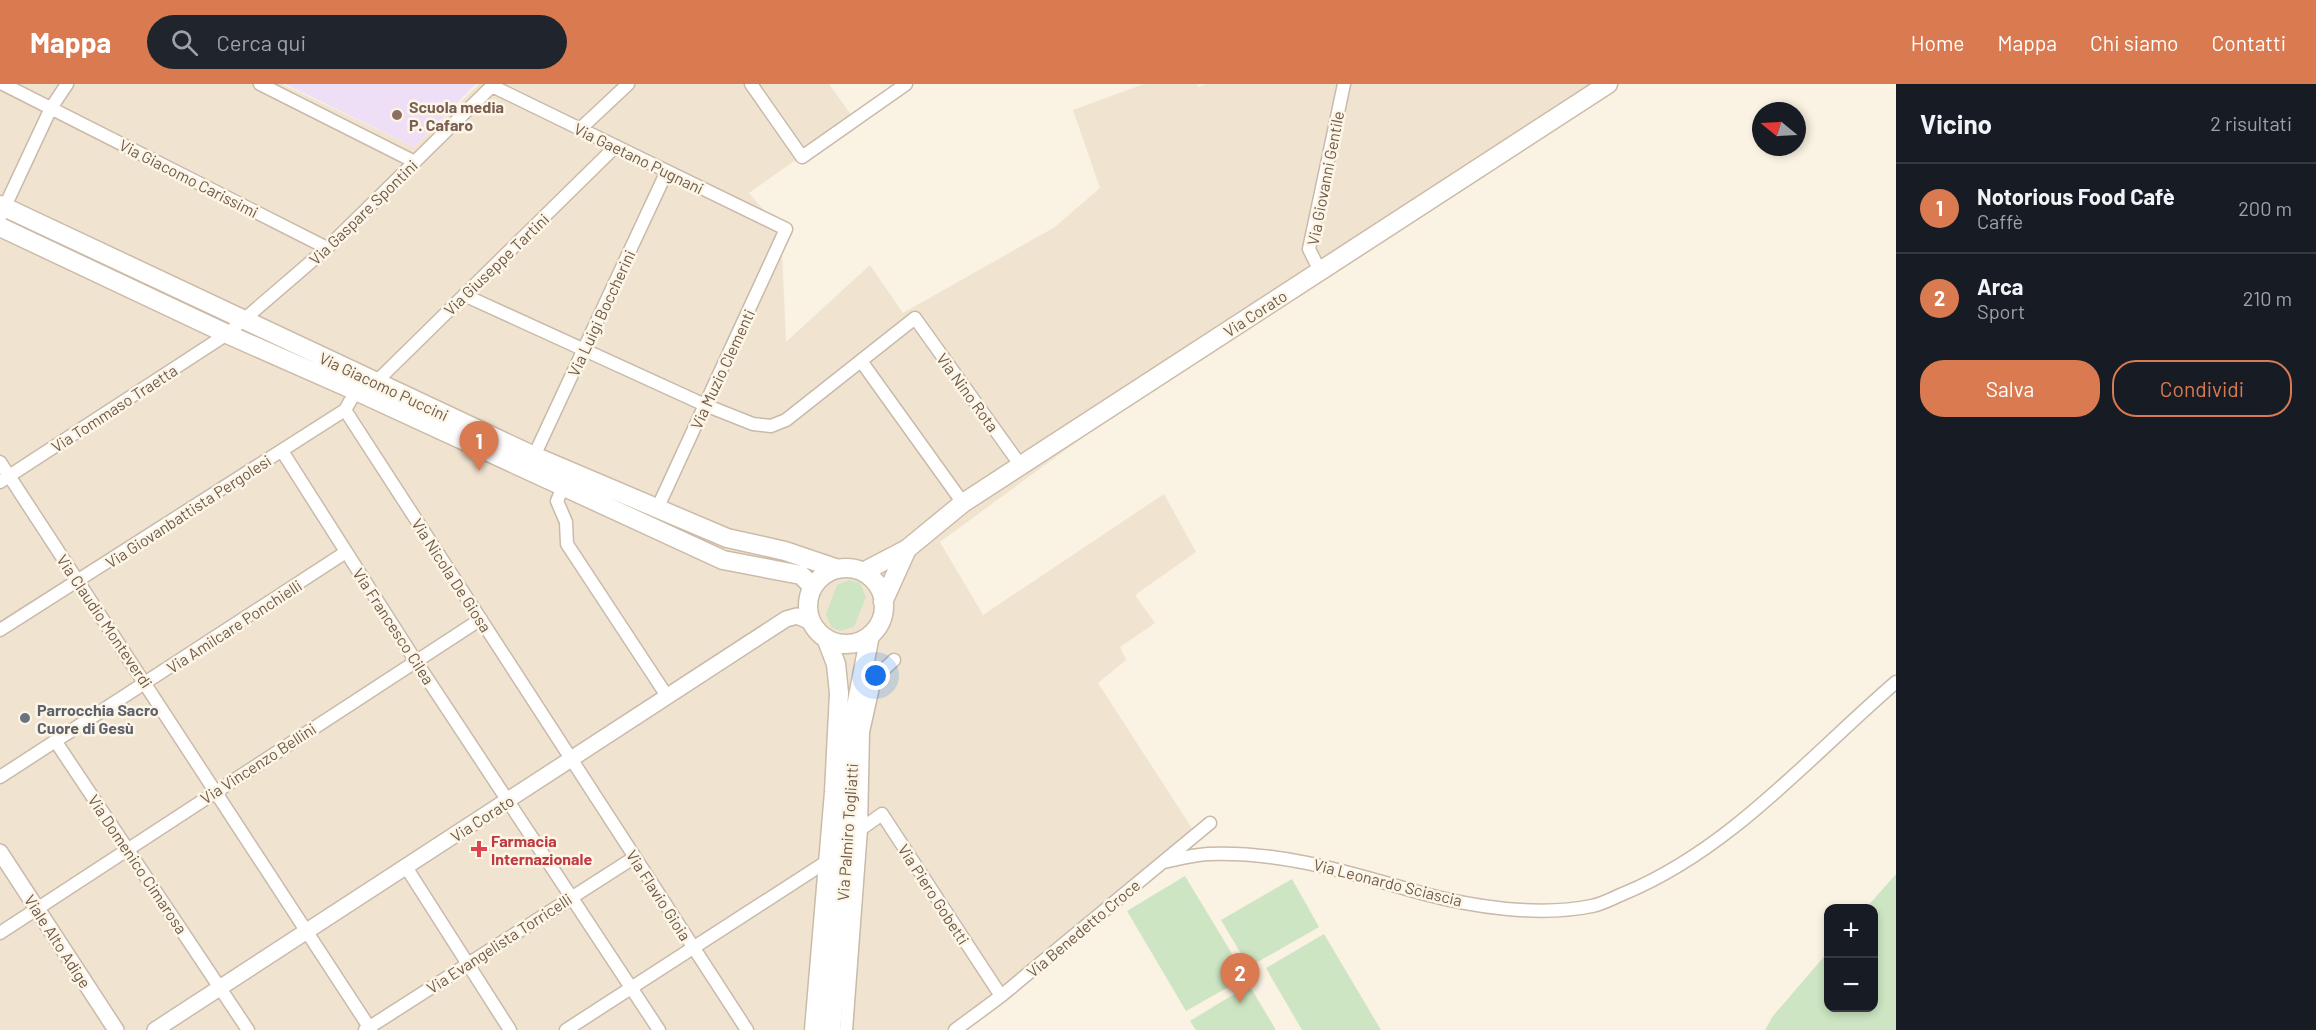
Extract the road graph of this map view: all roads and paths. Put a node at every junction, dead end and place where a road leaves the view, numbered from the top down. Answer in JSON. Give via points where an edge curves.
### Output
{"nodes":[{"id":1,"x":3,"y":84,"type":"edge"},
{"id":2,"x":67,"y":84,"type":"edge"},
{"id":3,"x":260,"y":84,"type":"edge"},
{"id":4,"x":628,"y":84,"type":"edge"},
{"id":5,"x":751,"y":84,"type":"edge"},
{"id":6,"x":906,"y":84,"type":"edge"},
{"id":7,"x":1344,"y":84,"type":"edge"},
{"id":8,"x":1608,"y":84,"type":"edge"},
{"id":9,"x":493,"y":85,"type":"edge"},
{"id":10,"x":51,"y":108,"type":"junction"},
{"id":11,"x":580,"y":129,"type":"junction"},
{"id":12,"x":616,"y":146,"type":"junction"},
{"id":13,"x":415,"y":162,"type":"junction"},
{"id":14,"x":667,"y":171,"type":"junction"},
{"id":15,"x":2,"y":210,"type":"edge"},
{"id":16,"x":0,"y":227,"type":"edge"},
{"id":17,"x":786,"y":229,"type":"joint"},
{"id":18,"x":327,"y":248,"type":"junction"},
{"id":19,"x":1320,"y":271,"type":"junction"},
{"id":20,"x":464,"y":295,"type":"junction"},
{"id":21,"x":243,"y":321,"type":"junction"},
{"id":22,"x":227,"y":334,"type":"junction"},
{"id":23,"x":584,"y":350,"type":"junction"},
{"id":24,"x":861,"y":361,"type":"junction"},
{"id":25,"x":376,"y":382,"type":"junction"},
{"id":26,"x":356,"y":391,"type":"junction"},
{"id":27,"x":705,"y":405,"type":"junction"},
{"id":28,"x":345,"y":410,"type":"junction"},
{"id":29,"x":282,"y":451,"type":"junction"},
{"id":30,"x":534,"y":456,"type":"junction"},
{"id":31,"x":0,"y":462,"type":"edge"},
{"id":32,"x":1021,"y":466,"type":"junction"},
{"id":33,"x":4,"y":479,"type":"edge"},
{"id":34,"x":563,"y":487,"type":"junction"},
{"id":35,"x":963,"y":503,"type":"junction"},
{"id":36,"x":657,"y":509,"type":"junction"},
{"id":37,"x":907,"y":549,"type":"junction"},
{"id":38,"x":346,"y":552,"type":"junction"},
{"id":39,"x":838,"y":569,"type":"junction"},
{"id":40,"x":863,"y":572,"type":"junction"},
{"id":41,"x":78,"y":581,"type":"junction"},
{"id":42,"x":813,"y":587,"type":"junction"},
{"id":43,"x":883,"y":602,"type":"junction"},
{"id":44,"x":481,"y":619,"type":"junction"},
{"id":45,"x":811,"y":622,"type":"junction"},
{"id":46,"x":0,"y":630,"type":"edge"},
{"id":47,"x":870,"y":635,"type":"junction"},
{"id":48,"x":826,"y":638,"type":"junction"},
{"id":49,"x":416,"y":660,"type":"junction"},
{"id":50,"x":894,"y":660,"type":"dead end"},
{"id":51,"x":1896,"y":682,"type":"edge"},
{"id":52,"x":146,"y":683,"type":"junction"},
{"id":53,"x":667,"y":696,"type":"junction"},
{"id":54,"x":56,"y":742,"type":"junction"},
{"id":55,"x":573,"y":758,"type":"junction"},
{"id":56,"x":0,"y":777,"type":"edge"},
{"id":57,"x":216,"y":790,"type":"junction"},
{"id":58,"x":508,"y":801,"type":"junction"},
{"id":59,"x":1210,"y":823,"type":"dead end"},
{"id":60,"x":861,"y":829,"type":"junction"},
{"id":61,"x":128,"y":848,"type":"junction"},
{"id":62,"x":0,"y":852,"type":"edge"},
{"id":63,"x":634,"y":857,"type":"junction"},
{"id":64,"x":829,"y":860,"type":"junction"},
{"id":65,"x":1163,"y":862,"type":"junction"},
{"id":66,"x":405,"y":867,"type":"junction"},
{"id":67,"x":572,"y":896,"type":"junction"},
{"id":68,"x":37,"y":909,"type":"junction"},
{"id":69,"x":307,"y":931,"type":"junction"},
{"id":70,"x":0,"y":933,"type":"edge"},
{"id":71,"x":694,"y":948,"type":"junction"},
{"id":72,"x":467,"y":963,"type":"junction"},
{"id":73,"x":221,"y":987,"type":"junction"},
{"id":74,"x":631,"y":988,"type":"junction"},
{"id":75,"x":1001,"y":996,"type":"junction"},
{"id":76,"x":369,"y":1029,"type":"edge"},
{"id":77,"x":116,"y":1030,"type":"edge"},
{"id":78,"x":155,"y":1030,"type":"edge"},
{"id":79,"x":248,"y":1030,"type":"edge"},
{"id":80,"x":510,"y":1030,"type":"edge"},
{"id":81,"x":566,"y":1030,"type":"edge"},
{"id":82,"x":658,"y":1030,"type":"edge"},
{"id":83,"x":747,"y":1030,"type":"edge"},
{"id":84,"x":814,"y":1030,"type":"edge"},
{"id":85,"x":831,"y":1030,"type":"edge"},
{"id":86,"x":846,"y":1030,"type":"edge"},
{"id":87,"x":955,"y":1030,"type":"edge"}],
"edges":[{"from":1,"to":10,"type":"street","name":"Via Giacomo Carissimi"},
{"from":2,"to":10,"type":"street"},
{"from":3,"to":13,"type":"street"},
{"from":4,"to":11,"type":"street"},
{"from":5,"to":6,"type":"street","via":[[802,157]]},
{"from":7,"to":19,"type":"street","name":"Via Giovanni Gentile","via":[[1309,249]]},
{"from":8,"to":19,"type":"main road","name":"Via Corato"},
{"from":9,"to":11,"type":"street","name":"Via Gaetano Pugnani"},
{"from":9,"to":13,"type":"street","name":"Via Gaspare Spontini"},
{"from":10,"to":15,"type":"street"},
{"from":10,"to":18,"type":"street","name":"Via Giacomo Carissimi"},
{"from":11,"to":12,"type":"street","name":"Via Gaetano Pugnani"},
{"from":12,"to":14,"type":"street","name":"Via Gaetano Pugnani"},
{"from":12,"to":20,"type":"street","name":"Via Giuseppe Tartini"},
{"from":13,"to":18,"type":"street","name":"Via Gaspare Spontini"},
{"from":14,"to":17,"type":"street","name":"Via Gaetano Pugnani"},
{"from":14,"to":23,"type":"street","name":"Via Luigi Boccherini"},
{"from":15,"to":21,"type":"main road","name":"Via Giacomo Puccini"},
{"from":16,"to":22,"type":"main road","name":"Via Giacomo Puccini"},
{"from":17,"to":27,"type":"street","name":"Via Muzio Clementi"},
{"from":18,"to":21,"type":"street","name":"Via Gaspare Spontini"},
{"from":19,"to":32,"type":"main road","name":"Via Corato"},
{"from":20,"to":23,"type":"street"},
{"from":20,"to":25,"type":"street","name":"Via Giuseppe Tartini"},
{"from":21,"to":22,"type":"street","name":"Via Gaspare Spontini"},
{"from":21,"to":25,"type":"main road","name":"Via Giacomo Puccini"},
{"from":22,"to":26,"type":"main road","name":"Via Giacomo Puccini"},
{"from":22,"to":33,"type":"street","name":"Via Tommaso Traetta"},
{"from":23,"to":27,"type":"street"},
{"from":23,"to":30,"type":"street","name":"Via Luigi Boccherini"},
{"from":24,"to":27,"type":"street","via":[[786,420],[771,426],[753,424]]},
{"from":24,"to":32,"type":"street","name":"Via Nino Rota","via":[[915,318]]},
{"from":24,"to":35,"type":"street"},
{"from":25,"to":30,"type":"main road","name":"Via Giacomo Puccini"},
{"from":26,"to":28,"type":"street"},
{"from":26,"to":34,"type":"main road","name":"Via Giacomo Puccini"},
{"from":27,"to":36,"type":"street","name":"Via Muzio Clementi"},
{"from":28,"to":29,"type":"street","name":"Via Giovanbattista Pergolesi"},
{"from":28,"to":44,"type":"street","name":"Via Nicola De Giosa"},
{"from":29,"to":38,"type":"street","name":"Via Francesco Cilea"},
{"from":29,"to":41,"type":"street","name":"Via Giovanbattista Pergolesi"},
{"from":30,"to":36,"type":"main road","name":"Via Giacomo Puccini"},
{"from":31,"to":33,"type":"street","name":"Via Claudio Monteverdi"},
{"from":32,"to":35,"type":"main road","name":"Via Corato"},
{"from":33,"to":41,"type":"street","name":"Via Claudio Monteverdi"},
{"from":34,"to":42,"type":"main road","name":"Via Giacomo Puccini","via":[[723,560],[801,575]]},
{"from":34,"to":53,"type":"street","via":[[557,501],[566,522],[567,544]]},
{"from":35,"to":37,"type":"main road","name":"Via Corato"},
{"from":36,"to":39,"type":"main road","name":"Via Giacomo Puccini","via":[[728,538]]},
{"from":37,"to":40,"type":"main road","name":"Via Corato"},
{"from":37,"to":43,"type":"main road","name":"Via Corato"},
{"from":38,"to":49,"type":"street","name":"Via Francesco Cilea"},
{"from":38,"to":52,"type":"street","name":"Via Amilcare Ponchielli"},
{"from":39,"to":40,"type":"main road"},
{"from":39,"to":42,"type":"main road","via":[[820,578]]},
{"from":40,"to":43,"type":"main road","via":[[873,580]]},
{"from":41,"to":46,"type":"street","name":"Via Giovanbattista Pergolesi"},
{"from":41,"to":52,"type":"street","name":"Via Claudio Monteverdi"},
{"from":42,"to":45,"type":"main road","via":[[808,601]]},
{"from":43,"to":47,"type":"main road","name":"Via Corato","via":[[878,626]]},
{"from":44,"to":49,"type":"street","name":"Via Vincenzo Bellini"},
{"from":44,"to":55,"type":"street","name":"Via Nicola De Giosa"},
{"from":45,"to":48,"type":"main road"},
{"from":45,"to":53,"type":"street","name":"Via Corato","via":[[797,616],[786,619]]},
{"from":47,"to":48,"type":"main road","via":[[848,644]]},
{"from":47,"to":85,"type":"main road","name":"Via Palmiro Togliatti","via":[[854,717]]},
{"from":48,"to":64,"type":"main road","name":"Via Palmiro Togliatti","via":[[836,664],[839,693]]},
{"from":49,"to":57,"type":"street","name":"Via Vincenzo Bellini"},
{"from":49,"to":58,"type":"street","name":"Via Francesco Cilea"},
{"from":50,"to":60,"type":"street","via":[[875,678],[863,732]]},
{"from":51,"to":65,"type":"street","name":"Via Leonardo Sciascia","via":[[1730,830],[1653,881],[1593,906],[1542,910],[1495,907],[1424,893],[1326,865],[1267,856],[1207,854]]},
{"from":52,"to":54,"type":"street","name":"Via Amilcare Ponchielli"},
{"from":52,"to":57,"type":"street","name":"Via Claudio Monteverdi"},
{"from":53,"to":55,"type":"street","name":"Via Corato"},
{"from":54,"to":56,"type":"street","name":"Via Amilcare Ponchielli"},
{"from":54,"to":61,"type":"street","name":"Via Domenico Cimarosa"},
{"from":55,"to":58,"type":"street","name":"Via Corato"},
{"from":55,"to":63,"type":"street","name":"Via Flavio Gioia"},
{"from":57,"to":61,"type":"street","name":"Via Vincenzo Bellini"},
{"from":57,"to":69,"type":"street","name":"Via Claudio Monteverdi"},
{"from":58,"to":66,"type":"street","name":"Via Corato"},
{"from":58,"to":67,"type":"street","name":"Via Francesco Cilea"},
{"from":59,"to":65,"type":"street","name":"Via Benedetto Croce"},
{"from":60,"to":75,"type":"street","name":"Via Piero Gobetti","via":[[882,814]]},
{"from":60,"to":86,"type":"street"},
{"from":61,"to":68,"type":"street","name":"Via Vincenzo Bellini"},
{"from":61,"to":73,"type":"street","name":"Via Domenico Cimarosa"},
{"from":62,"to":68,"type":"street","name":"Viale Alto Adige"},
{"from":63,"to":67,"type":"street","name":"Via Evangelista Torricelli"},
{"from":63,"to":71,"type":"street","name":"Via Flavio Gioia"},
{"from":64,"to":71,"type":"street"},
{"from":64,"to":84,"type":"main road","name":"Via Palmiro Togliatti"},
{"from":65,"to":75,"type":"street","name":"Via Benedetto Croce"},
{"from":66,"to":69,"type":"street","name":"Via Corato"},
{"from":66,"to":72,"type":"street"},
{"from":67,"to":72,"type":"street","name":"Via Evangelista Torricelli"},
{"from":67,"to":74,"type":"street","name":"Via Francesco Cilea"},
{"from":68,"to":70,"type":"street","name":"Via Vincenzo Bellini"},
{"from":68,"to":77,"type":"street","name":"Viale Alto Adige"},
{"from":69,"to":73,"type":"street","name":"Via Corato"},
{"from":69,"to":76,"type":"street","name":"Via Claudio Monteverdi"},
{"from":71,"to":74,"type":"street"},
{"from":71,"to":83,"type":"street","name":"Via Flavio Gioia"},
{"from":72,"to":76,"type":"street","name":"Via Evangelista Torricelli"},
{"from":72,"to":80,"type":"street"},
{"from":73,"to":78,"type":"street","name":"Via Corato"},
{"from":73,"to":79,"type":"street","name":"Via Domenico Cimarosa"},
{"from":74,"to":81,"type":"street"},
{"from":74,"to":82,"type":"street","name":"Via Francesco Cilea"},
{"from":75,"to":87,"type":"street","name":"Via Benedetto Croce"}]}
